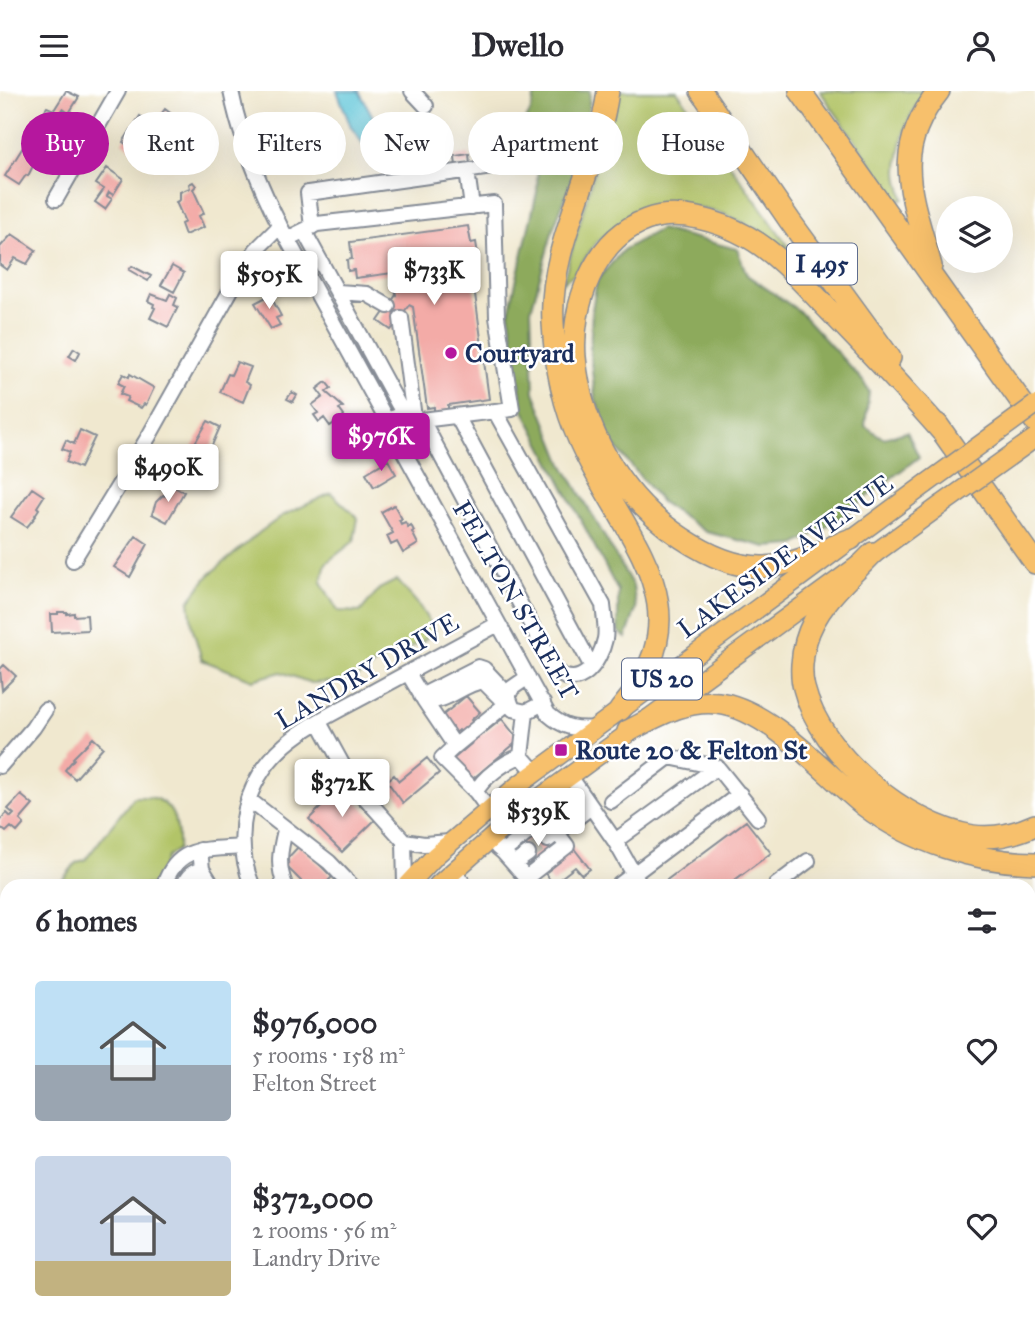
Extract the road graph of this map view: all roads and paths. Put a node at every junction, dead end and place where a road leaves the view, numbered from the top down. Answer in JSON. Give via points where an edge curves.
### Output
{"nodes":[{"id":1,"x":118,"y":91,"type":"edge"},
{"id":2,"x":232,"y":91,"type":"edge"},
{"id":3,"x":412,"y":91,"type":"edge"},
{"id":4,"x":608,"y":91,"type":"edge"},
{"id":5,"x":701,"y":91,"type":"edge"},
{"id":6,"x":800,"y":91,"type":"edge"},
{"id":7,"x":939,"y":91,"type":"edge"},
{"id":8,"x":426,"y":106,"type":"dead end"},
{"id":9,"x":467,"y":171,"type":"joint"},
{"id":10,"x":57,"y":199,"type":"dead end"},
{"id":11,"x":472,"y":207,"type":"junction"},
{"id":12,"x":308,"y":229,"type":"junction"},
{"id":13,"x":284,"y":233,"type":"junction"},
{"id":14,"x":934,"y":278,"type":"junction"},
{"id":15,"x":338,"y":292,"type":"junction"},
{"id":16,"x":388,"y":306,"type":"dead end"},
{"id":17,"x":401,"y":318,"type":"dead end"},
{"id":18,"x":1035,"y":405,"type":"edge"},
{"id":19,"x":495,"y":411,"type":"junction"},
{"id":20,"x":457,"y":416,"type":"junction"},
{"id":21,"x":413,"y":418,"type":"junction"},
{"id":22,"x":388,"y":419,"type":"junction"},
{"id":23,"x":1035,"y":421,"type":"edge"},
{"id":24,"x":945,"y":435,"type":"junction"},
{"id":25,"x":1035,"y":438,"type":"edge"},
{"id":26,"x":851,"y":539,"type":"junction"},
{"id":27,"x":873,"y":553,"type":"junction"},
{"id":28,"x":73,"y":560,"type":"dead end"},
{"id":29,"x":1035,"y":563,"type":"edge"},
{"id":30,"x":498,"y":624,"type":"junction"},
{"id":31,"x":592,"y":667,"type":"junction"},
{"id":32,"x":408,"y":673,"type":"junction"},
{"id":33,"x":528,"y":677,"type":"junction"},
{"id":34,"x":423,"y":698,"type":"junction"},
{"id":35,"x":509,"y":698,"type":"junction"},
{"id":36,"x":543,"y":703,"type":"junction"},
{"id":37,"x":45,"y":710,"type":"dead end"},
{"id":38,"x":620,"y":710,"type":"junction"},
{"id":39,"x":526,"y":712,"type":"junction"},
{"id":40,"x":319,"y":722,"type":"junction"},
{"id":41,"x":596,"y":728,"type":"junction"},
{"id":42,"x":628,"y":731,"type":"junction"},
{"id":43,"x":455,"y":746,"type":"junction"},
{"id":44,"x":521,"y":756,"type":"junction"},
{"id":45,"x":0,"y":766,"type":"edge"},
{"id":46,"x":717,"y":768,"type":"junction"},
{"id":47,"x":536,"y":773,"type":"junction"},
{"id":48,"x":569,"y":775,"type":"junction"},
{"id":49,"x":476,"y":792,"type":"junction"},
{"id":50,"x":740,"y":794,"type":"junction"},
{"id":51,"x":248,"y":799,"type":"junction"},
{"id":52,"x":611,"y":801,"type":"dead end"},
{"id":53,"x":533,"y":803,"type":"junction"},
{"id":54,"x":591,"y":807,"type":"junction"},
{"id":55,"x":489,"y":810,"type":"junction"},
{"id":56,"x":758,"y":818,"type":"dead end"},
{"id":57,"x":546,"y":819,"type":"junction"},
{"id":58,"x":1035,"y":825,"type":"edge"},
{"id":59,"x":285,"y":830,"type":"junction"},
{"id":60,"x":553,"y":837,"type":"junction"},
{"id":61,"x":488,"y":839,"type":"junction"},
{"id":62,"x":404,"y":841,"type":"junction"},
{"id":63,"x":615,"y":841,"type":"junction"},
{"id":64,"x":450,"y":842,"type":"junction"},
{"id":65,"x":242,"y":847,"type":"junction"},
{"id":66,"x":200,"y":850,"type":"junction"},
{"id":67,"x":503,"y":852,"type":"junction"},
{"id":68,"x":528,"y":855,"type":"tunnel mouth"},
{"id":69,"x":808,"y":861,"type":"dead end"},
{"id":70,"x":1035,"y":863,"type":"edge"},
{"id":71,"x":514,"y":865,"type":"junction"},
{"id":72,"x":202,"y":869,"type":"junction"},
{"id":73,"x":454,"y":870,"type":"junction"},
{"id":74,"x":166,"y":879,"type":"edge"},
{"id":75,"x":186,"y":879,"type":"edge"},
{"id":76,"x":208,"y":879,"type":"edge"},
{"id":77,"x":250,"y":879,"type":"edge"},
{"id":78,"x":283,"y":879,"type":"edge"},
{"id":79,"x":345,"y":879,"type":"edge"},
{"id":80,"x":407,"y":879,"type":"edge"},
{"id":81,"x":413,"y":879,"type":"edge"},
{"id":82,"x":444,"y":879,"type":"edge"},
{"id":83,"x":460,"y":879,"type":"edge"},
{"id":84,"x":636,"y":879,"type":"edge"},
{"id":85,"x":638,"y":879,"type":"edge"},
{"id":86,"x":784,"y":879,"type":"edge"}],
"edges":[{"from":1,"to":10,"type":"street"},
{"from":2,"to":13,"type":"street","name":"FELTON STREET","via":[[251,162]]},
{"from":3,"to":8,"type":"street"},
{"from":4,"to":38,"type":"highway","via":[[597,144],[558,264],[553,324],[564,397],[576,432],[649,571],[660,610],[656,649],[643,679]]},
{"from":5,"to":24,"type":"highway","number":"I 495"},
{"from":6,"to":14,"type":"highway"},
{"from":7,"to":14,"type":"highway","via":[[918,124],[908,159],[912,195]]},
{"from":9,"to":11,"type":"street"},
{"from":9,"to":12,"type":"street","via":[[308,193]]},
{"from":11,"to":12,"type":"street"},
{"from":11,"to":19,"type":"street","via":[[494,204],[497,317],[512,409]]},
{"from":12,"to":13,"type":"street"},
{"from":12,"to":15,"type":"street"},
{"from":13,"to":22,"type":"street","name":"FELTON STREET"},
{"from":13,"to":28,"type":"street","via":[[256,250],[237,279]]},
{"from":14,"to":23,"type":"highway"},
{"from":15,"to":16,"type":"street","via":[[367,294]]},
{"from":15,"to":21,"type":"street"},
{"from":17,"to":21,"type":"street"},
{"from":18,"to":26,"type":"main road","name":"LAKESIDE AVENUE","number":"US 20","bridge":true},
{"from":19,"to":20,"type":"street"},
{"from":19,"to":31,"type":"street","via":[[603,605],[606,636]]},
{"from":20,"to":21,"type":"street"},
{"from":20,"to":31,"type":"street"},
{"from":21,"to":22,"type":"street"},
{"from":21,"to":31,"type":"street","via":[[556,671],[573,679]]},
{"from":22,"to":30,"type":"street","name":"FELTON STREET"},
{"from":24,"to":26,"type":"highway","via":[[796,275],[749,238],[715,222],[663,216],[634,225],[611,245],[594,268],[580,301],[575,359],[592,424],[621,482],[675,534],[740,564],[778,565]]},
{"from":24,"to":29,"type":"highway","number":"I 495"},
{"from":25,"to":27,"type":"main road","name":"LAKESIDE AVENUE","number":"US 20","bridge":true},
{"from":26,"to":38,"type":"main road","name":"LAKESIDE AVENUE","number":"US 20"},
{"from":27,"to":42,"type":"main road","name":"LAKESIDE AVENUE","number":"US 20"},
{"from":27,"to":58,"type":"highway","via":[[819,612],[806,640],[803,687],[823,733],[875,788],[933,825],[982,837]]},
{"from":30,"to":32,"type":"street","name":"LANDRY DRIVE"},
{"from":30,"to":33,"type":"street","name":"FELTON STREET"},
{"from":32,"to":34,"type":"street"},
{"from":32,"to":40,"type":"street","name":"LANDRY DRIVE"},
{"from":33,"to":35,"type":"street","via":[[512,688]]},
{"from":33,"to":36,"type":"street","name":"FELTON STREET"},
{"from":34,"to":35,"type":"street","via":[[478,667]]},
{"from":34,"to":43,"type":"street"},
{"from":35,"to":39,"type":"street","via":[[513,709]]},
{"from":35,"to":43,"type":"street"},
{"from":36,"to":39,"type":"street"},
{"from":36,"to":41,"type":"street","name":"FELTON STREET","via":[[561,725],[576,730]]},
{"from":37,"to":45,"type":"street"},
{"from":38,"to":41,"type":"main road","name":"LAKESIDE AVENUE","number":"US 20"},
{"from":39,"to":44,"type":"street"},
{"from":40,"to":51,"type":"street","name":"LANDRY DRIVE","via":[[271,759]]},
{"from":40,"to":62,"type":"street","via":[[353,784]]},
{"from":41,"to":47,"type":"main road","name":"LAKESIDE AVENUE","number":"US 20"},
{"from":42,"to":48,"type":"main road","name":"LAKESIDE AVENUE","number":"US 20"},
{"from":42,"to":70,"type":"highway","via":[[685,705],[715,702],[734,706],[777,731],[894,825],[964,853]]},
{"from":43,"to":49,"type":"street","via":[[442,758]]},
{"from":44,"to":47,"type":"street"},
{"from":44,"to":49,"type":"street"},
{"from":46,"to":50,"type":"street"},
{"from":46,"to":52,"type":"street","via":[[669,757]]},
{"from":46,"to":63,"type":"street"},
{"from":47,"to":55,"type":"main road","name":"LAKESIDE AVENUE","number":"US 20"},
{"from":48,"to":53,"type":"main road","name":"LAKESIDE AVENUE","number":"US 20"},
{"from":48,"to":54,"type":"street"},
{"from":49,"to":55,"type":"street"},
{"from":50,"to":56,"type":"street"},
{"from":50,"to":85,"type":"street"},
{"from":51,"to":59,"type":"street"},
{"from":51,"to":65,"type":"street","name":"LANDRY DRIVE"},
{"from":53,"to":57,"type":"street"},
{"from":53,"to":61,"type":"main road","name":"LAKESIDE AVENUE","number":"US 20"},
{"from":54,"to":60,"type":"street"},
{"from":54,"to":63,"type":"street"},
{"from":55,"to":64,"type":"main road","name":"LAKESIDE AVENUE","number":"US 20"},
{"from":57,"to":60,"type":"street"},
{"from":57,"to":67,"type":"street"},
{"from":59,"to":78,"type":"street","via":[[279,854]]},
{"from":59,"to":79,"type":"street"},
{"from":60,"to":71,"type":"street","via":[[567,846],[526,878]]},
{"from":61,"to":67,"type":"street"},
{"from":61,"to":73,"type":"main road","name":"LAKESIDE AVENUE","number":"US 20"},
{"from":62,"to":64,"type":"street"},
{"from":62,"to":80,"type":"street"},
{"from":63,"to":84,"type":"street"},
{"from":64,"to":81,"type":"main road","name":"LAKESIDE AVENUE","number":"US 20"},
{"from":65,"to":66,"type":"street"},
{"from":65,"to":77,"type":"street","name":"LANDRY DRIVE"},
{"from":66,"to":72,"type":"street"},
{"from":66,"to":74,"type":"street","via":[[181,858]]},
{"from":67,"to":71,"type":"street"},
{"from":68,"to":71,"type":"street"},
{"from":69,"to":86,"type":"street"},
{"from":72,"to":75,"type":"street"},
{"from":72,"to":76,"type":"street"},
{"from":73,"to":82,"type":"main road","name":"LAKESIDE AVENUE","number":"US 20"},
{"from":73,"to":83,"type":"street"}]}
